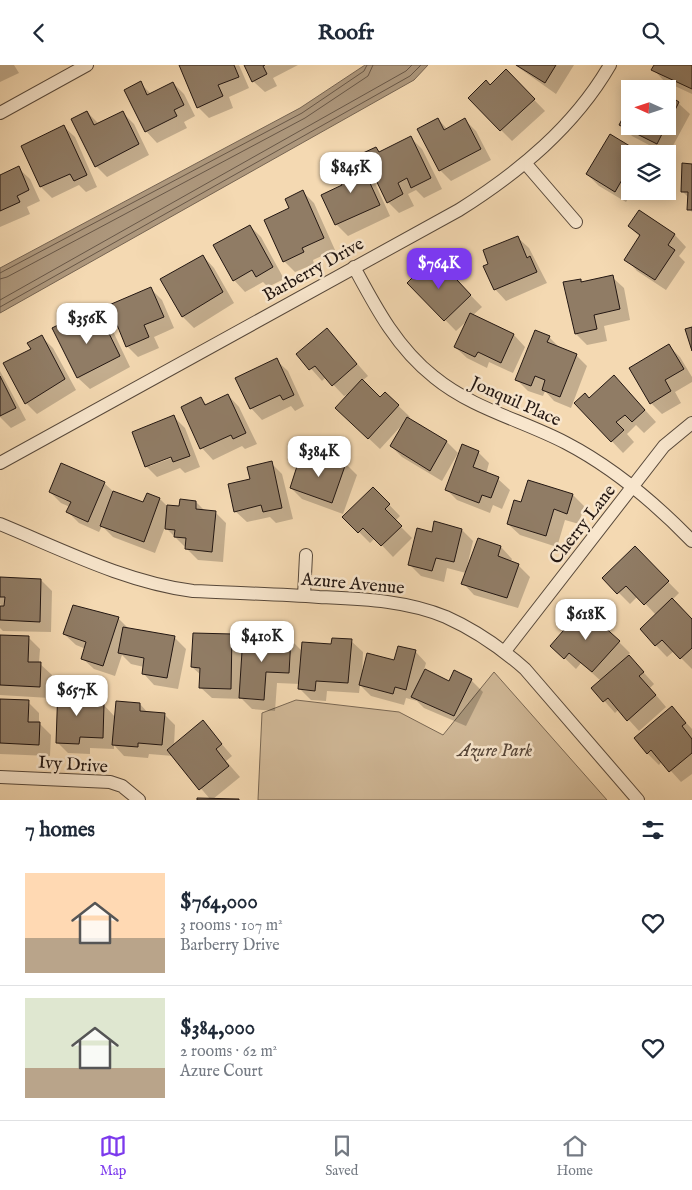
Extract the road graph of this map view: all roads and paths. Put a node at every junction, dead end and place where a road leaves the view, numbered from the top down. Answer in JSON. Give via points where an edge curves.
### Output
{"nodes":[{"id":1,"x":86,"y":65,"type":"edge"},
{"id":2,"x":610,"y":65,"type":"edge"},
{"id":3,"x":0,"y":113,"type":"edge"},
{"id":4,"x":526,"y":163,"type":"junction"},
{"id":5,"x":576,"y":223,"type":"dead end"},
{"id":6,"x":354,"y":267,"type":"junction"},
{"id":7,"x":692,"y":423,"type":"edge"},
{"id":8,"x":0,"y":463,"type":"edge"},
{"id":9,"x":633,"y":487,"type":"junction"},
{"id":10,"x":0,"y":524,"type":"edge"},
{"id":11,"x":692,"y":541,"type":"edge"},
{"id":12,"x":306,"y":555,"type":"dead end"},
{"id":13,"x":304,"y":596,"type":"junction"},
{"id":14,"x":505,"y":651,"type":"junction"},
{"id":15,"x":0,"y":777,"type":"edge"},
{"id":16,"x":139,"y":800,"type":"edge"},
{"id":17,"x":638,"y":800,"type":"edge"}],
"edges":[{"from":1,"to":3,"type":"street"},
{"from":2,"to":4,"type":"street","name":"Barberry Drive","via":[[578,111]]},
{"from":4,"to":5,"type":"street"},
{"from":4,"to":6,"type":"street","name":"Barberry Drive","via":[[459,209]]},
{"from":6,"to":8,"type":"street","name":"Barberry Drive"},
{"from":6,"to":9,"type":"street","name":"Jonquil Place","via":[[393,335],[434,377],[484,408],[566,443]]},
{"from":7,"to":9,"type":"street","name":"Cherry Lane","via":[[664,446]]},
{"from":9,"to":11,"type":"street","name":"Jonquil Place"},
{"from":9,"to":14,"type":"street","name":"Cherry Lane"},
{"from":10,"to":13,"type":"street","name":"Azure Avenue","via":[[130,577],[165,587]]},
{"from":12,"to":13,"type":"street"},
{"from":13,"to":14,"type":"street","name":"Azure Avenue","via":[[376,600],[411,606],[468,628]]},
{"from":14,"to":17,"type":"street","name":"Azure Avenue","via":[[541,686]]},
{"from":15,"to":16,"type":"street","name":"Ivy Drive","via":[[110,783],[122,787]]}]}
